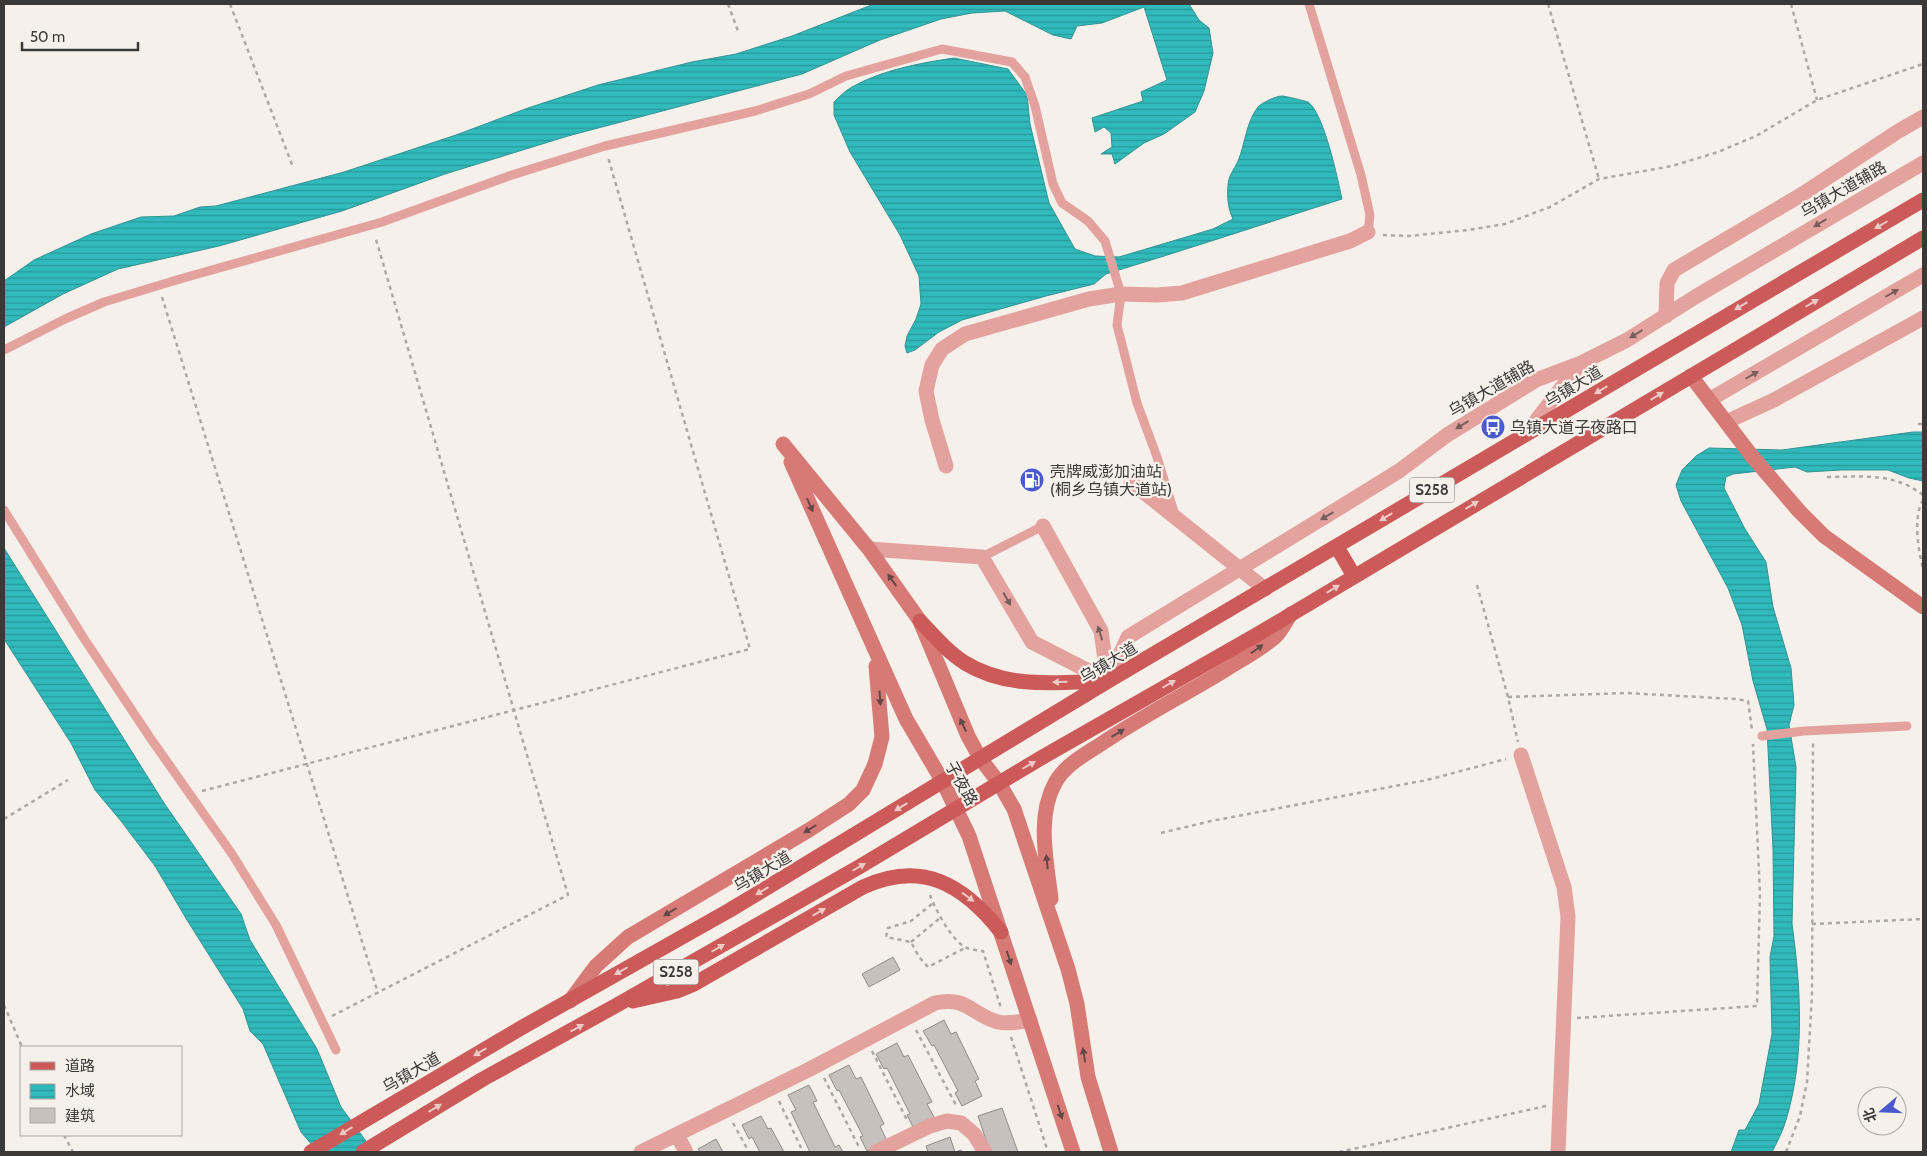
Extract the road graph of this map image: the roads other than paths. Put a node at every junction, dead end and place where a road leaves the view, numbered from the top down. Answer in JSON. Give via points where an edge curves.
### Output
{"nodes":[{"id":1,"x":1309,"y":4,"type":"edge"},
{"id":2,"x":1923,"y":117,"type":"edge"},
{"id":3,"x":1923,"y":163,"type":"edge"},
{"id":4,"x":1923,"y":200,"type":"edge"},
{"id":5,"x":1368,"y":232,"type":"joint"},
{"id":6,"x":1923,"y":238,"type":"edge"},
{"id":7,"x":1923,"y":275,"type":"edge"},
{"id":8,"x":1121,"y":294,"type":"junction"},
{"id":9,"x":1666,"y":316,"type":"junction"},
{"id":10,"x":1923,"y":318,"type":"edge"},
{"id":11,"x":4,"y":350,"type":"edge"},
{"id":12,"x":1581,"y":363,"type":"junction"},
{"id":13,"x":1691,"y":376,"type":"junction"},
{"id":14,"x":1710,"y":400,"type":"junction"},
{"id":15,"x":1728,"y":424,"type":"junction"},
{"id":16,"x":1523,"y":437,"type":"junction"},
{"id":17,"x":946,"y":466,"type":"dead end"},
{"id":18,"x":1131,"y":482,"type":"dead end"},
{"id":19,"x":4,"y":510,"type":"edge"},
{"id":20,"x":1176,"y":518,"type":"junction"},
{"id":21,"x":1043,"y":526,"type":"joint"},
{"id":22,"x":1337,"y":547,"type":"junction"},
{"id":23,"x":869,"y":549,"type":"junction"},
{"id":24,"x":982,"y":556,"type":"junction"},
{"id":25,"x":1240,"y":569,"type":"junction"},
{"id":26,"x":1354,"y":576,"type":"junction"},
{"id":27,"x":1265,"y":590,"type":"junction"},
{"id":28,"x":1923,"y":607,"type":"edge"},
{"id":29,"x":1291,"y":614,"type":"junction"},
{"id":30,"x":920,"y":621,"type":"junction"},
{"id":31,"x":874,"y":649,"type":"junction"},
{"id":32,"x":1108,"y":681,"type":"junction"},
{"id":33,"x":1907,"y":726,"type":"dead end"},
{"id":34,"x":1762,"y":736,"type":"dead end"},
{"id":35,"x":1521,"y":755,"type":"road end"},
{"id":36,"x":980,"y":758,"type":"junction"},
{"id":37,"x":943,"y":782,"type":"junction"},
{"id":38,"x":999,"y":783,"type":"junction"},
{"id":39,"x":957,"y":809,"type":"junction"},
{"id":40,"x":1054,"y":928,"type":"junction"},
{"id":41,"x":1001,"y":932,"type":"junction"},
{"id":42,"x":570,"y":1000,"type":"junction"},
{"id":43,"x":617,"y":1005,"type":"junction"},
{"id":44,"x":1030,"y":1020,"type":"junction"},
{"id":45,"x":336,"y":1050,"type":"dead end"},
{"id":46,"x":677,"y":1134,"type":"junction"},
{"id":47,"x":311,"y":1152,"type":"edge"},
{"id":48,"x":363,"y":1152,"type":"edge"},
{"id":49,"x":641,"y":1152,"type":"edge"},
{"id":50,"x":686,"y":1152,"type":"edge"},
{"id":51,"x":876,"y":1152,"type":"edge"},
{"id":52,"x":985,"y":1152,"type":"edge"},
{"id":53,"x":1073,"y":1152,"type":"edge"},
{"id":54,"x":1110,"y":1152,"type":"edge"},
{"id":55,"x":1558,"y":1152,"type":"edge"}],
"edges":[{"from":1,"to":5,"type":"lane","via":[[1361,175],[1370,216]]},
{"from":2,"to":9,"type":"street","via":[[1801,195],[1674,270],[1667,283]]},
{"from":3,"to":9,"type":"street","name":"乌镇大道辅路","one_way":true},
{"from":4,"to":16,"type":"main road","name":"乌镇大道","number":"S258","one_way":true},
{"from":5,"to":8,"type":"street","via":[[1350,241],[1182,293]]},
{"from":13,"to":6,"type":"main road","number":"S258","one_way":true},
{"from":14,"to":7,"type":"street","one_way":true},
{"from":8,"to":11,"type":"lane","via":[[1106,242],[1088,221],[1062,203],[1053,184],[1026,77],[1012,62],[942,49],[846,76],[809,94],[755,111],[605,146],[372,225],[104,302]]},
{"from":8,"to":17,"type":"street","via":[[965,334],[942,349],[932,365],[926,391]]},
{"from":8,"to":20,"type":"lane","via":[[1117,325]]},
{"from":9,"to":12,"type":"street","name":"乌镇大道辅路","one_way":true},
{"from":10,"to":15,"type":"street"},
{"from":12,"to":16,"type":"street"},
{"from":12,"to":25,"type":"street","name":"乌镇大道辅路","one_way":true,"via":[[1536,380],[1447,435],[1399,471]]},
{"from":13,"to":14,"type":"main road"},
{"from":26,"to":13,"type":"main road","number":"S258","one_way":true},
{"from":14,"to":15,"type":"main road"},
{"from":15,"to":28,"type":"main road","via":[[1773,481],[1824,536]]},
{"from":16,"to":22,"type":"main road","name":"乌镇大道","number":"S258","one_way":true},
{"from":18,"to":20,"type":"street"},
{"from":19,"to":45,"type":"lane","via":[[83,637],[232,854],[276,924]]},
{"from":20,"to":25,"type":"street"},
{"from":21,"to":24,"type":"lane"},
{"from":32,"to":21,"type":"street","one_way":true,"via":[[1101,631]]},
{"from":22,"to":26,"type":"main road"},
{"from":22,"to":27,"type":"main road","name":"乌镇大道","number":"S258"},
{"from":23,"to":24,"type":"street"},
{"from":30,"to":23,"type":"main road","name":"子夜路","one_way":true},
{"from":23,"to":31,"type":"main road","name":"子夜路","one_way":true,"via":[[783,444]]},
{"from":24,"to":32,"type":"street","one_way":true,"via":[[1032,642]]},
{"from":25,"to":27,"type":"street"},
{"from":25,"to":32,"type":"street","name":"乌镇大道辅路","via":[[1128,637]]},
{"from":29,"to":26,"type":"main road","number":"S258","one_way":true},
{"from":27,"to":32,"type":"main road","name":"乌镇大道","number":"S258"},
{"from":38,"to":29,"type":"main road","number":"S258","one_way":true},
{"from":40,"to":29,"type":"main road","one_way":true,"via":[[1044,838],[1045,819],[1055,783],[1066,768],[1117,733],[1256,650],[1276,635]]},
{"from":32,"to":30,"type":"main road","one_way":true,"via":[[1035,684],[986,673],[965,663]]},
{"from":36,"to":30,"type":"main road","name":"子夜路","one_way":true,"via":[[958,714]]},
{"from":31,"to":37,"type":"main road","name":"子夜路","via":[[906,719]]},
{"from":31,"to":42,"type":"main road","one_way":true,"via":[[882,737],[875,764],[863,790],[849,804],[808,830],[628,937],[596,966]]},
{"from":32,"to":36,"type":"main road","name":"乌镇大道","number":"S258"},
{"from":33,"to":34,"type":"lane"},
{"from":35,"to":55,"type":"street","via":[[1564,887],[1568,917]]},
{"from":36,"to":37,"type":"main road","name":"乌镇大道","number":"S258"},
{"from":36,"to":38,"type":"main road","name":"子夜路"},
{"from":37,"to":39,"type":"main road","name":"子夜路"},
{"from":37,"to":42,"type":"main road","name":"乌镇大道","number":"S258","one_way":true},
{"from":38,"to":39,"type":"main road","number":"S258"},
{"from":38,"to":40,"type":"main road","name":"子夜路","via":[[1014,809]]},
{"from":39,"to":41,"type":"main road","name":"子夜路"},
{"from":43,"to":39,"type":"main road","number":"S258","one_way":true},
{"from":54,"to":40,"type":"main road","name":"子夜路","one_way":true,"via":[[1088,1078],[1077,1004]]},
{"from":43,"to":41,"type":"main road","one_way":true,"via":[[694,984],[863,887],[889,878],[906,875],[943,882],[974,901]]},
{"from":41,"to":44,"type":"main road","name":"子夜路","one_way":true},
{"from":42,"to":47,"type":"main road","name":"乌镇大道","number":"S258","one_way":true},
{"from":48,"to":43,"type":"main road","number":"S258","one_way":true,"via":[[484,1079]]},
{"from":44,"to":46,"type":"street","via":[[1000,1022],[959,1002],[935,1002],[773,1088]]},
{"from":44,"to":53,"type":"main road","name":"子夜路","one_way":true},
{"from":46,"to":49,"type":"street"},
{"from":46,"to":50,"type":"street"},
{"from":51,"to":52,"type":"street","via":[[947,1121],[961,1122],[974,1134]]}]}
